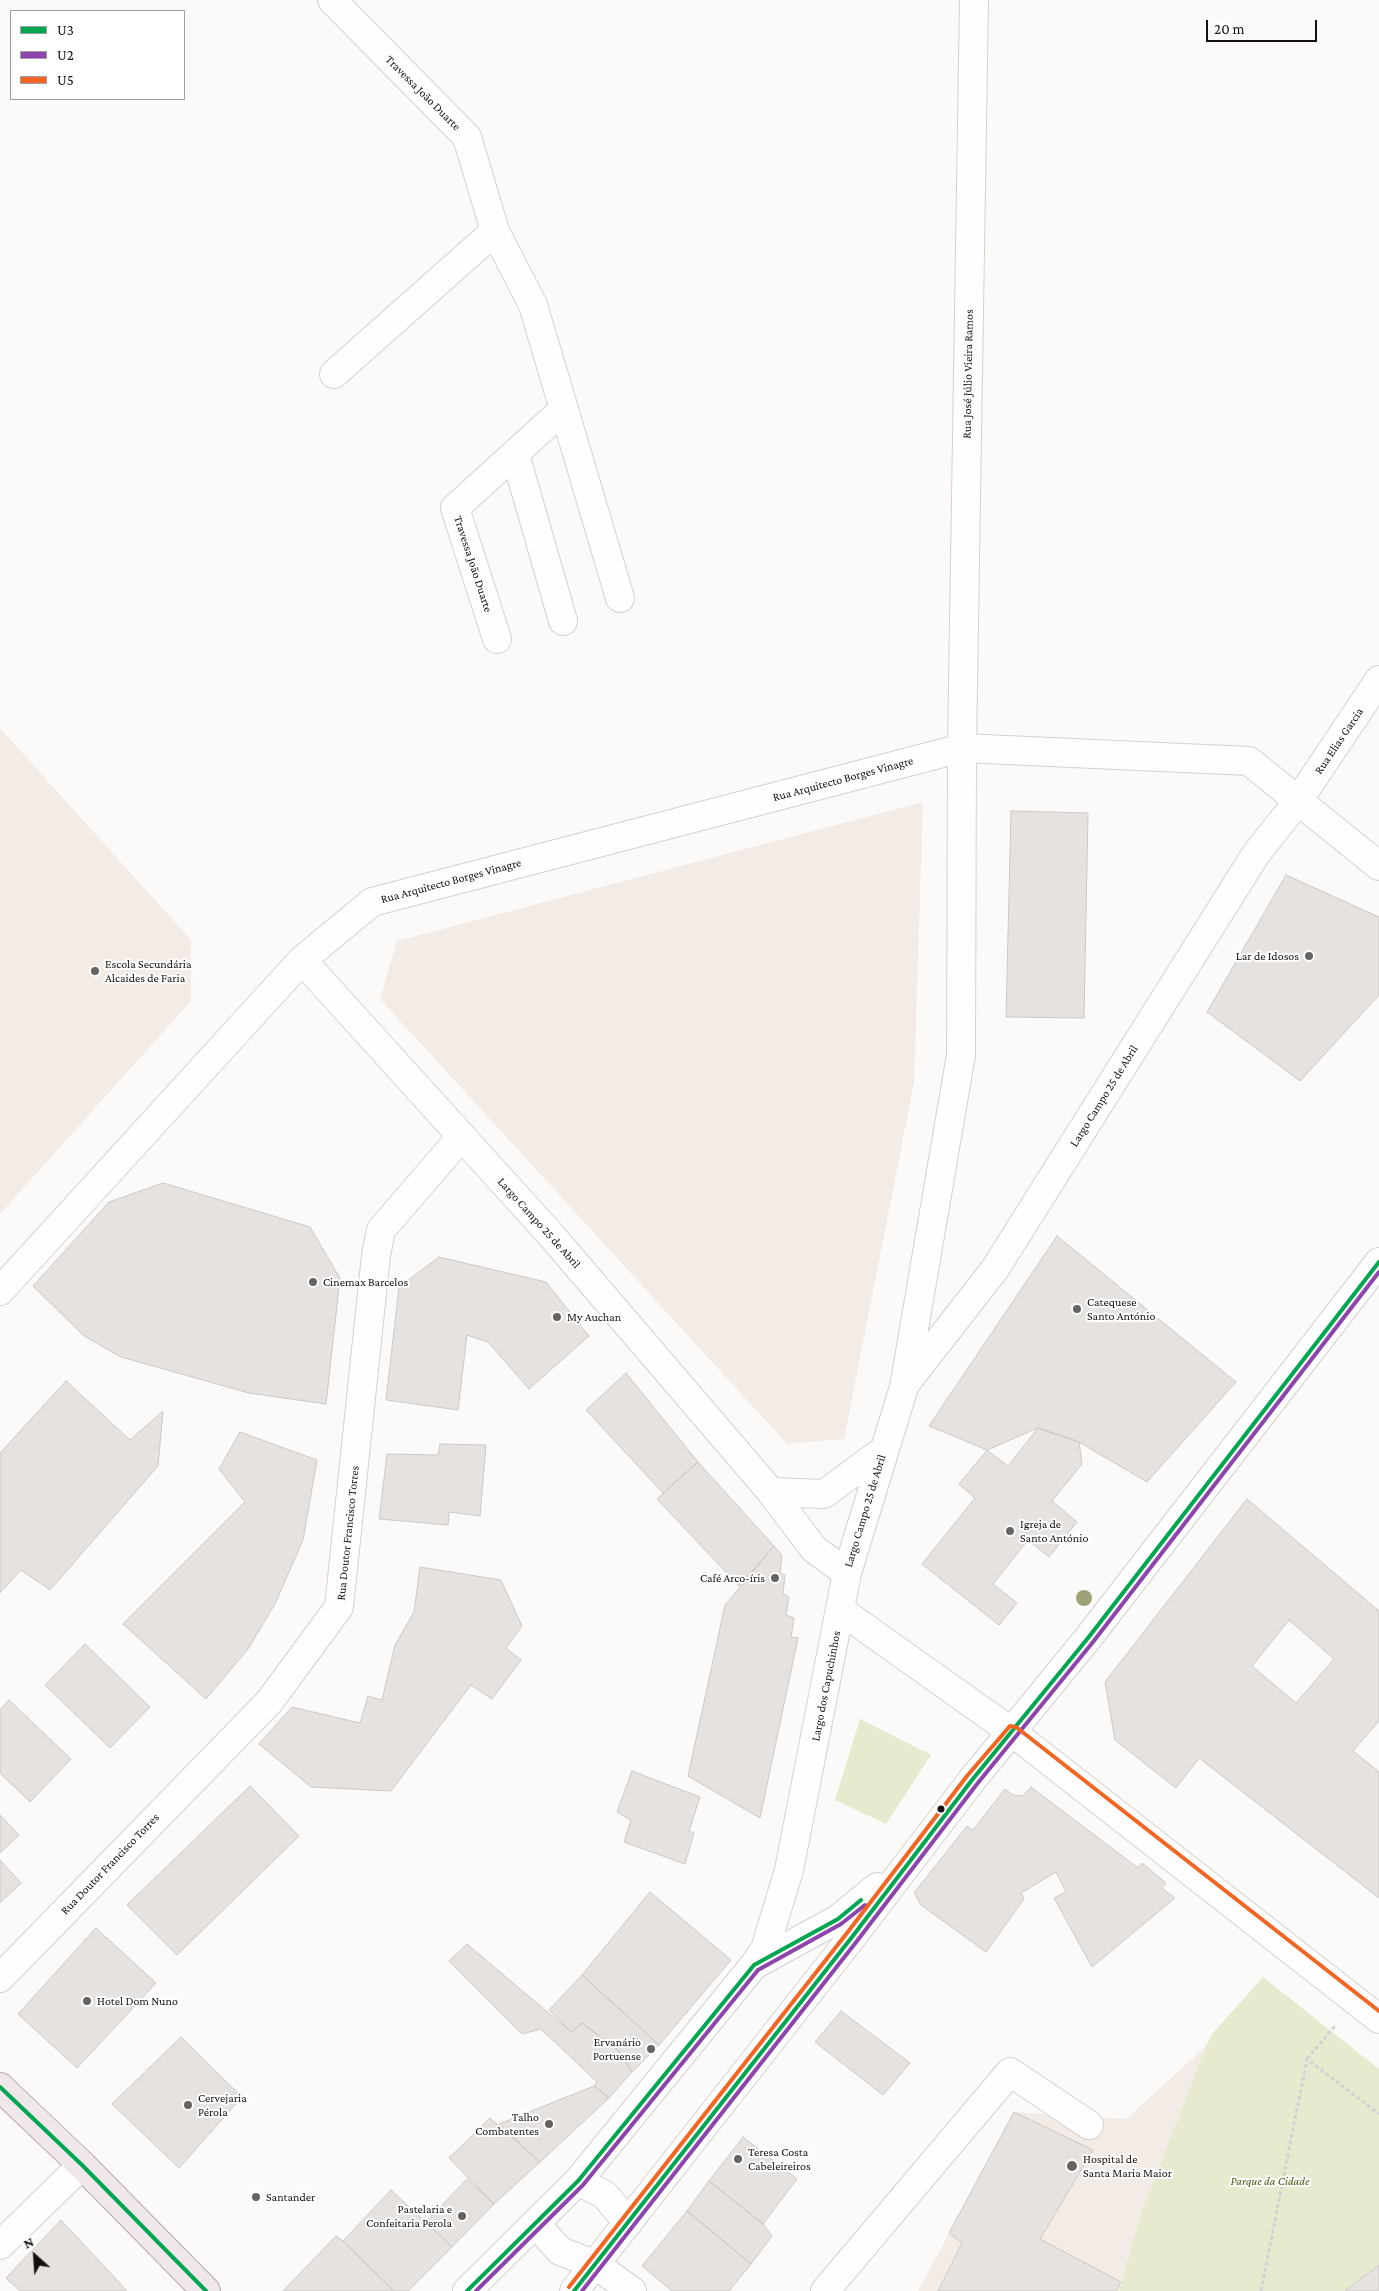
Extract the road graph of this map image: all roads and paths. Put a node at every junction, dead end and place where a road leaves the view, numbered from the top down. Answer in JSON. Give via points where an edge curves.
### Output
{"nodes":[{"id":1,"x":332,"y":0,"type":"edge"},
{"id":2,"x":974,"y":0,"type":"edge"},
{"id":3,"x":494,"y":231,"type":"junction"},
{"id":4,"x":334,"y":374,"type":"dead end"},
{"id":5,"x":564,"y":409,"type":"junction"},
{"id":6,"x":514,"y":454,"type":"junction"},
{"id":7,"x":620,"y":598,"type":"dead end"},
{"id":8,"x":563,"y":621,"type":"dead end"},
{"id":9,"x":497,"y":639,"type":"dead end"},
{"id":10,"x":1379,"y":680,"type":"edge"},
{"id":11,"x":962,"y":748,"type":"junction"},
{"id":12,"x":1298,"y":801,"type":"junction"},
{"id":13,"x":1379,"y":866,"type":"edge"},
{"id":14,"x":302,"y":960,"type":"junction"},
{"id":15,"x":462,"y":1136,"type":"junction"},
{"id":16,"x":1379,"y":1262,"type":"edge"},
{"id":17,"x":0,"y":1291,"type":"edge"},
{"id":18,"x":904,"y":1386,"type":"junction"},
{"id":19,"x":884,"y":1450,"type":"junction"},
{"id":20,"x":772,"y":1492,"type":"junction"},
{"id":21,"x":846,"y":1573,"type":"junction"},
{"id":22,"x":840,"y":1610,"type":"junction"},
{"id":23,"x":1012,"y":1732,"type":"junction"},
{"id":24,"x":912,"y":1859,"type":"junction"},
{"id":25,"x":754,"y":1965,"type":"junction"},
{"id":26,"x":0,"y":1978,"type":"edge"},
{"id":27,"x":1356,"y":2001,"type":"junction"},
{"id":28,"x":1379,"y":2019,"type":"edge"},
{"id":29,"x":1307,"y":2059,"type":"junction"},
{"id":30,"x":0,"y":2087,"type":"edge"},
{"id":31,"x":1379,"y":2114,"type":"edge"},
{"id":32,"x":1089,"y":2125,"type":"dead end"},
{"id":33,"x":82,"y":2165,"type":"junction"},
{"id":34,"x":578,"y":2181,"type":"junction"},
{"id":35,"x":628,"y":2223,"type":"junction"},
{"id":36,"x":536,"y":2224,"type":"junction"},
{"id":37,"x":0,"y":2245,"type":"edge"},
{"id":38,"x":596,"y":2265,"type":"junction"},
{"id":39,"x":206,"y":2291,"type":"edge"},
{"id":40,"x":467,"y":2291,"type":"edge"},
{"id":41,"x":574,"y":2291,"type":"edge"},
{"id":42,"x":632,"y":2291,"type":"edge"},
{"id":43,"x":826,"y":2291,"type":"edge"},
{"id":44,"x":1261,"y":2291,"type":"edge"}],
"edges":[{"from":1,"to":3,"type":"street","name":"Travessa João Duarte","via":[[467,137]]},
{"from":2,"to":11,"type":"street","name":"Rua José Júlio Vieira Ramos"},
{"from":3,"to":4,"type":"street"},
{"from":3,"to":5,"type":"street","name":"Travessa João Duarte","via":[[533,305]]},
{"from":5,"to":6,"type":"street","name":"Travessa João Duarte"},
{"from":5,"to":7,"type":"street","name":"Travessa João Duarte"},
{"from":6,"to":8,"type":"street"},
{"from":6,"to":9,"type":"street","name":"Travessa João Duarte","via":[[455,508]]},
{"from":10,"to":12,"type":"street","name":"Rua Elias Garcia"},
{"from":11,"to":12,"type":"street","name":"Rua Arquitecto Borges Vinagre","via":[[1249,761]]},
{"from":11,"to":14,"type":"street","name":"Rua Arquitecto Borges Vinagre","via":[[372,902]]},
{"from":11,"to":18,"type":"street","name":"Largo Campo 25 de Abril","via":[[961,1055]]},
{"from":12,"to":13,"type":"street","name":"Rua Arquitecto Borges Vinagre"},
{"from":12,"to":18,"type":"street","name":"Largo Campo 25 de Abril","via":[[1256,854],[995,1269]]},
{"from":14,"to":15,"type":"street","name":"Largo Campo 25 de Abril"},
{"from":14,"to":17,"type":"street","name":"Rua Arquitecto Borges Vinagre"},
{"from":15,"to":20,"type":"street","name":"Largo Campo 25 de Abril"},
{"from":15,"to":26,"type":"street","name":"Rua Doutor Francisco Torres","via":[[381,1230],[339,1607],[269,1702]]},
{"from":16,"to":23,"type":"street"},
{"from":18,"to":19,"type":"street","name":"Largo Campo 25 de Abril"},
{"from":19,"to":20,"type":"street","name":"Largo Campo 25 de Abril","via":[[824,1494]]},
{"from":19,"to":21,"type":"street","name":"Largo Campo 25 de Abril"},
{"from":20,"to":21,"type":"street","name":"Largo Campo 25 de Abril","via":[[814,1549]]},
{"from":21,"to":22,"type":"street","name":"Largo Campo 25 de Abril"},
{"from":22,"to":23,"type":"street","name":"Largo dos Capuchinhos"},
{"from":22,"to":25,"type":"street","name":"Largo dos Capuchinhos","via":[[789,1870],[764,1949]]},
{"from":23,"to":24,"type":"street"},
{"from":23,"to":27,"type":"street","name":"Largo dos Capuchinhos"},
{"from":24,"to":25,"type":"street","via":[[838,1919]]},
{"from":24,"to":35,"type":"street"},
{"from":25,"to":34,"type":"street"},
{"from":27,"to":28,"type":"street","name":"Largo dos Capuchinhos"},
{"from":27,"to":29,"type":"path"},
{"from":29,"to":31,"type":"path"},
{"from":29,"to":44,"type":"path"},
{"from":30,"to":33,"type":"main road"},
{"from":32,"to":43,"type":"street","via":[[1010,2072]]},
{"from":33,"to":37,"type":"street"},
{"from":33,"to":39,"type":"main road"},
{"from":34,"to":35,"type":"street","via":[[606,2195]]},
{"from":34,"to":36,"type":"street"},
{"from":35,"to":38,"type":"street"},
{"from":36,"to":38,"type":"street","via":[[560,2251]]},
{"from":36,"to":40,"type":"street"},
{"from":38,"to":41,"type":"street"},
{"from":38,"to":42,"type":"street"}]}
